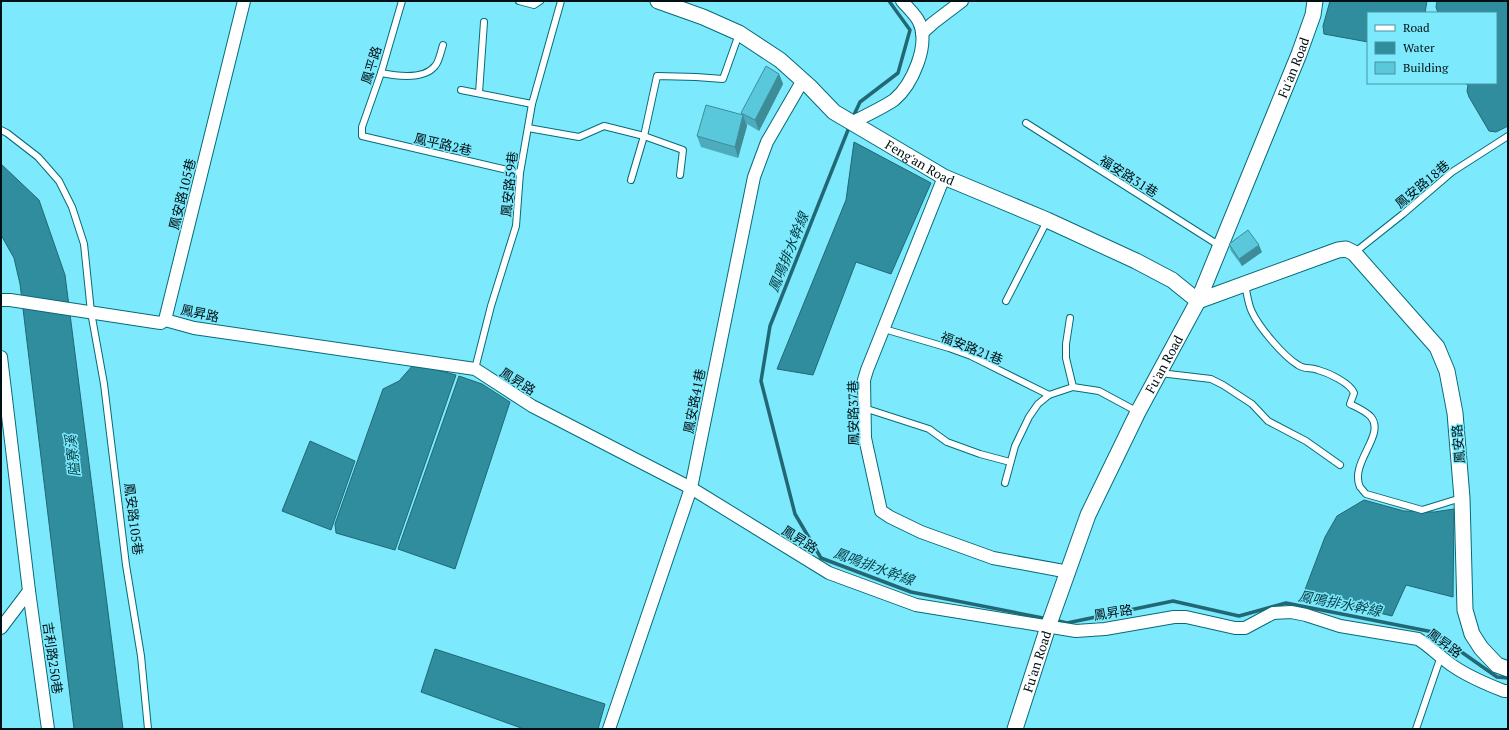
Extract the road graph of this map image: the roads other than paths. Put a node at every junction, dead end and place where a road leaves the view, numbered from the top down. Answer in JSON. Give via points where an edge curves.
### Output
{"nodes":[{"id":1,"x":244,"y":1,"type":"edge"},
{"id":2,"x":402,"y":1,"type":"edge"},
{"id":3,"x":519,"y":1,"type":"edge"},
{"id":4,"x":540,"y":1,"type":"edge"},
{"id":5,"x":561,"y":1,"type":"edge"},
{"id":6,"x":658,"y":1,"type":"edge"},
{"id":7,"x":902,"y":1,"type":"edge"},
{"id":8,"x":962,"y":1,"type":"edge"},
{"id":9,"x":1315,"y":1,"type":"edge"},
{"id":10,"x":484,"y":22,"type":"dead end"},
{"id":11,"x":739,"y":33,"type":"junction"},
{"id":12,"x":922,"y":33,"type":"junction"},
{"id":13,"x":443,"y":45,"type":"dead end"},
{"id":14,"x":381,"y":73,"type":"junction"},
{"id":15,"x":802,"y":80,"type":"junction"},
{"id":16,"x":461,"y":90,"type":"dead end"},
{"id":17,"x":479,"y":93,"type":"junction"},
{"id":18,"x":532,"y":104,"type":"junction"},
{"id":19,"x":851,"y":123,"type":"junction"},
{"id":20,"x":1026,"y":123,"type":"dead end"},
{"id":21,"x":528,"y":128,"type":"junction"},
{"id":22,"x":1,"y":130,"type":"edge"},
{"id":23,"x":362,"y":136,"type":"joint"},
{"id":24,"x":644,"y":136,"type":"junction"},
{"id":25,"x":1508,"y":136,"type":"edge"},
{"id":26,"x":520,"y":172,"type":"junction"},
{"id":27,"x":680,"y":175,"type":"dead end"},
{"id":28,"x":944,"y":177,"type":"junction"},
{"id":29,"x":631,"y":180,"type":"dead end"},
{"id":30,"x":1047,"y":220,"type":"junction"},
{"id":31,"x":1221,"y":247,"type":"junction"},
{"id":32,"x":1354,"y":253,"type":"junction"},
{"id":33,"x":1245,"y":284,"type":"junction"},
{"id":34,"x":5,"y":300,"type":"edge"},
{"id":35,"x":1006,"y":301,"type":"dead end"},
{"id":36,"x":1198,"y":301,"type":"junction"},
{"id":37,"x":92,"y":312,"type":"junction"},
{"id":38,"x":1070,"y":318,"type":"dead end"},
{"id":39,"x":165,"y":320,"type":"junction"},
{"id":40,"x":884,"y":329,"type":"junction"},
{"id":41,"x":1,"y":357,"type":"edge"},
{"id":42,"x":475,"y":369,"type":"junction"},
{"id":43,"x":1159,"y":372,"type":"junction"},
{"id":44,"x":1073,"y":387,"type":"junction"},
{"id":45,"x":1049,"y":395,"type":"junction"},
{"id":46,"x":864,"y":408,"type":"junction"},
{"id":47,"x":1138,"y":412,"type":"junction"},
{"id":48,"x":1010,"y":462,"type":"junction"},
{"id":49,"x":1340,"y":465,"type":"dead end"},
{"id":50,"x":1005,"y":483,"type":"dead end"},
{"id":51,"x":691,"y":488,"type":"junction"},
{"id":52,"x":1462,"y":498,"type":"junction"},
{"id":53,"x":1069,"y":572,"type":"junction"},
{"id":54,"x":29,"y":591,"type":"junction"},
{"id":55,"x":1048,"y":627,"type":"junction"},
{"id":56,"x":1,"y":628,"type":"edge"},
{"id":57,"x":1441,"y":656,"type":"junction"},
{"id":58,"x":1508,"y":668,"type":"edge"},
{"id":59,"x":1508,"y":691,"type":"edge"},
{"id":60,"x":48,"y":729,"type":"edge"},
{"id":61,"x":148,"y":729,"type":"edge"},
{"id":62,"x":609,"y":729,"type":"edge"},
{"id":63,"x":1015,"y":729,"type":"edge"},
{"id":64,"x":1416,"y":729,"type":"edge"}],
"edges":[{"from":1,"to":39,"type":"street","name":"鳳安路105巷"},
{"from":2,"to":14,"type":"lane","name":"鳳平路"},
{"from":3,"to":4,"type":"lane","via":[[534,5]]},
{"from":5,"to":18,"type":"lane","name":"鳳安路59巷"},
{"from":6,"to":11,"type":"street","name":"Feng'an Road","via":[[704,17]]},
{"from":7,"to":12,"type":"street","via":[[919,21]]},
{"from":8,"to":12,"type":"street"},
{"from":9,"to":31,"type":"street","name":"Fu'an Road","via":[[1313,15],[1299,54]]},
{"from":10,"to":17,"type":"lane"},
{"from":11,"to":15,"type":"street","name":"Feng'an Road","via":[[780,60]]},
{"from":11,"to":24,"type":"lane","via":[[723,79],[657,76]]},
{"from":12,"to":19,"type":"street","via":[[917,64],[910,81],[894,100]]},
{"from":13,"to":14,"type":"lane","via":[[436,66],[426,73],[398,76]]},
{"from":14,"to":23,"type":"lane","name":"鳳平路","via":[[362,127]]},
{"from":15,"to":19,"type":"street","name":"Feng'an Road","via":[[834,112]]},
{"from":15,"to":51,"type":"street","name":"鳳安路41巷","via":[[767,142],[754,177]]},
{"from":16,"to":17,"type":"lane"},
{"from":17,"to":18,"type":"lane"},
{"from":18,"to":21,"type":"lane","name":"鳳安路59巷"},
{"from":19,"to":28,"type":"street","name":"Feng'an Road"},
{"from":20,"to":31,"type":"lane","name":"福安路31巷"},
{"from":21,"to":24,"type":"lane","via":[[579,138],[604,126]]},
{"from":21,"to":26,"type":"lane","name":"鳳安路59巷"},
{"from":22,"to":37,"type":"lane","name":"鳳安路105巷","via":[[38,157],[58,181],[72,207],[84,244]]},
{"from":23,"to":26,"type":"lane","name":"鳳平路2巷"},
{"from":24,"to":27,"type":"lane","via":[[683,150]]},
{"from":24,"to":29,"type":"lane"},
{"from":25,"to":32,"type":"lane","name":"鳳安路18巷","via":[[1452,172]]},
{"from":26,"to":42,"type":"lane","name":"鳳安路59巷","via":[[516,226]]},
{"from":28,"to":30,"type":"street","name":"Feng'an Road"},
{"from":28,"to":40,"type":"street","name":"鳳安路37巷"},
{"from":30,"to":35,"type":"lane"},
{"from":30,"to":36,"type":"street","name":"Feng'an Road","via":[[1172,280]]},
{"from":31,"to":36,"type":"street","name":"Fu'an Road"},
{"from":32,"to":33,"type":"street","via":[[1346,249],[1338,250]]},
{"from":32,"to":52,"type":"street","name":"鳳安路","via":[[1437,347],[1447,371],[1456,413]]},
{"from":33,"to":36,"type":"street"},
{"from":33,"to":52,"type":"lane","via":[[1251,311],[1258,324],[1282,351],[1297,365],[1306,369],[1317,369],[1346,383],[1354,393],[1350,404],[1370,415],[1374,421],[1374,433],[1358,471],[1360,487],[1366,494],[1422,510]]},
{"from":34,"to":37,"type":"street"},
{"from":36,"to":43,"type":"street","name":"Fu'an Road"},
{"from":37,"to":39,"type":"street","via":[[161,323]]},
{"from":37,"to":61,"type":"lane","name":"鳳安路105巷","via":[[104,384],[126,565],[141,656]]},
{"from":38,"to":44,"type":"lane","via":[[1066,358]]},
{"from":39,"to":42,"type":"street","name":"鳳昇路","via":[[194,328]]},
{"from":40,"to":45,"type":"lane","name":"福安路21巷","via":[[971,356]]},
{"from":40,"to":46,"type":"street","name":"鳳安路37巷","via":[[866,375]]},
{"from":41,"to":54,"type":"street","name":"吉利路250巷"},
{"from":42,"to":51,"type":"street","name":"鳳昇路","via":[[532,406]]},
{"from":43,"to":47,"type":"street","name":"Fu'an Road"},
{"from":43,"to":49,"type":"lane","via":[[1218,382],[1252,404],[1268,421],[1306,441]]},
{"from":44,"to":45,"type":"lane"},
{"from":44,"to":47,"type":"lane","via":[[1099,391]]},
{"from":45,"to":48,"type":"lane","via":[[1038,404],[1029,417]]},
{"from":46,"to":48,"type":"lane","via":[[929,429],[947,442]]},
{"from":46,"to":53,"type":"street","name":"鳳安路37巷","via":[[865,438],[881,511],[922,532],[993,558]]},
{"from":47,"to":53,"type":"street","name":"Fu'an Road","via":[[1088,515]]},
{"from":48,"to":50,"type":"lane"},
{"from":51,"to":55,"type":"street","name":"鳳昇路","via":[[829,574],[916,605]]},
{"from":51,"to":62,"type":"street","name":"鳳安路41巷"},
{"from":52,"to":58,"type":"street","name":"鳳安路","via":[[1465,610],[1472,634],[1481,648],[1497,665]]},
{"from":53,"to":55,"type":"street","name":"Fu'an Road"},
{"from":54,"to":56,"type":"street"},
{"from":54,"to":60,"type":"street","name":"吉利路250巷"},
{"from":55,"to":57,"type":"street","name":"鳳昇路","via":[[1076,630],[1105,629],[1186,617],[1245,628],[1273,613],[1291,612],[1340,626],[1418,639]]},
{"from":55,"to":63,"type":"street","name":"Fu'an Road"},
{"from":57,"to":59,"type":"street","name":"鳳昇路","via":[[1473,678]]},
{"from":57,"to":64,"type":"lane"}]}
